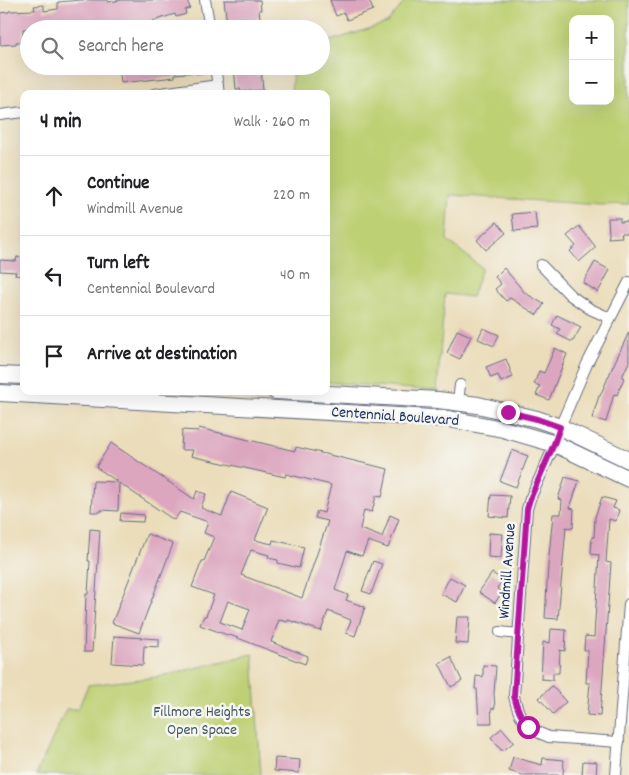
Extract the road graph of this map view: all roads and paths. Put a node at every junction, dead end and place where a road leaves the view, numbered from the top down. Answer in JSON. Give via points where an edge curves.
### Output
{"nodes":[{"id":1,"x":205,"y":0,"type":"edge"},
{"id":2,"x":208,"y":20,"type":"edge"},
{"id":3,"x":216,"y":75,"type":"edge"},
{"id":4,"x":218,"y":89,"type":"edge"},
{"id":5,"x":205,"y":90,"type":"edge"},
{"id":6,"x":20,"y":112,"type":"edge"},
{"id":7,"x":0,"y":115,"type":"edge"},
{"id":8,"x":541,"y":265,"type":"dead end"},
{"id":9,"x":629,"y":282,"type":"edge"},
{"id":10,"x":610,"y":318,"type":"junction"},
{"id":11,"x":0,"y":375,"type":"edge"},
{"id":12,"x":20,"y":376,"type":"edge"},
{"id":13,"x":460,"y":385,"type":"dead end"},
{"id":14,"x":0,"y":393,"type":"edge"},
{"id":15,"x":20,"y":394,"type":"edge"},
{"id":16,"x":330,"y":394,"type":"edge"},
{"id":17,"x":35,"y":395,"type":"edge"},
{"id":18,"x":458,"y":402,"type":"junction"},
{"id":19,"x":560,"y":427,"type":"junction"},
{"id":20,"x":554,"y":444,"type":"junction"},
{"id":21,"x":629,"y":460,"type":"edge"},
{"id":22,"x":629,"y":479,"type":"edge"},
{"id":23,"x":629,"y":604,"type":"edge"},
{"id":24,"x":500,"y":632,"type":"dead end"},
{"id":25,"x":519,"y":634,"type":"junction"},
{"id":26,"x":618,"y":742,"type":"junction"},
{"id":27,"x":616,"y":775,"type":"edge"}],
"edges":[{"from":1,"to":2,"type":"street"},
{"from":3,"to":4,"type":"street"},
{"from":4,"to":5,"type":"street"},
{"from":6,"to":7,"type":"street"},
{"from":8,"to":10,"type":"street","via":[[570,295]]},
{"from":9,"to":10,"type":"street","name":"Windmill Avenue"},
{"from":10,"to":19,"type":"street","name":"Windmill Avenue"},
{"from":11,"to":12,"type":"main road"},
{"from":13,"to":18,"type":"street"},
{"from":14,"to":15,"type":"main road","name":"Centennial Boulevard"},
{"from":16,"to":18,"type":"main road","name":"Centennial Boulevard"},
{"from":17,"to":20,"type":"main road","name":"Centennial Boulevard","via":[[449,419],[503,429]]},
{"from":18,"to":19,"type":"main road","name":"Centennial Boulevard"},
{"from":19,"to":20,"type":"street","name":"Windmill Avenue"},
{"from":19,"to":21,"type":"main road","name":"Centennial Boulevard"},
{"from":20,"to":22,"type":"main road","name":"Centennial Boulevard"},
{"from":20,"to":25,"type":"street","name":"Windmill Avenue","via":[[527,509]]},
{"from":23,"to":26,"type":"street"},
{"from":24,"to":25,"type":"street"},
{"from":25,"to":26,"type":"street","name":"Windmill Avenue","via":[[514,696],[528,727],[548,737]]},
{"from":26,"to":27,"type":"street"}]}
